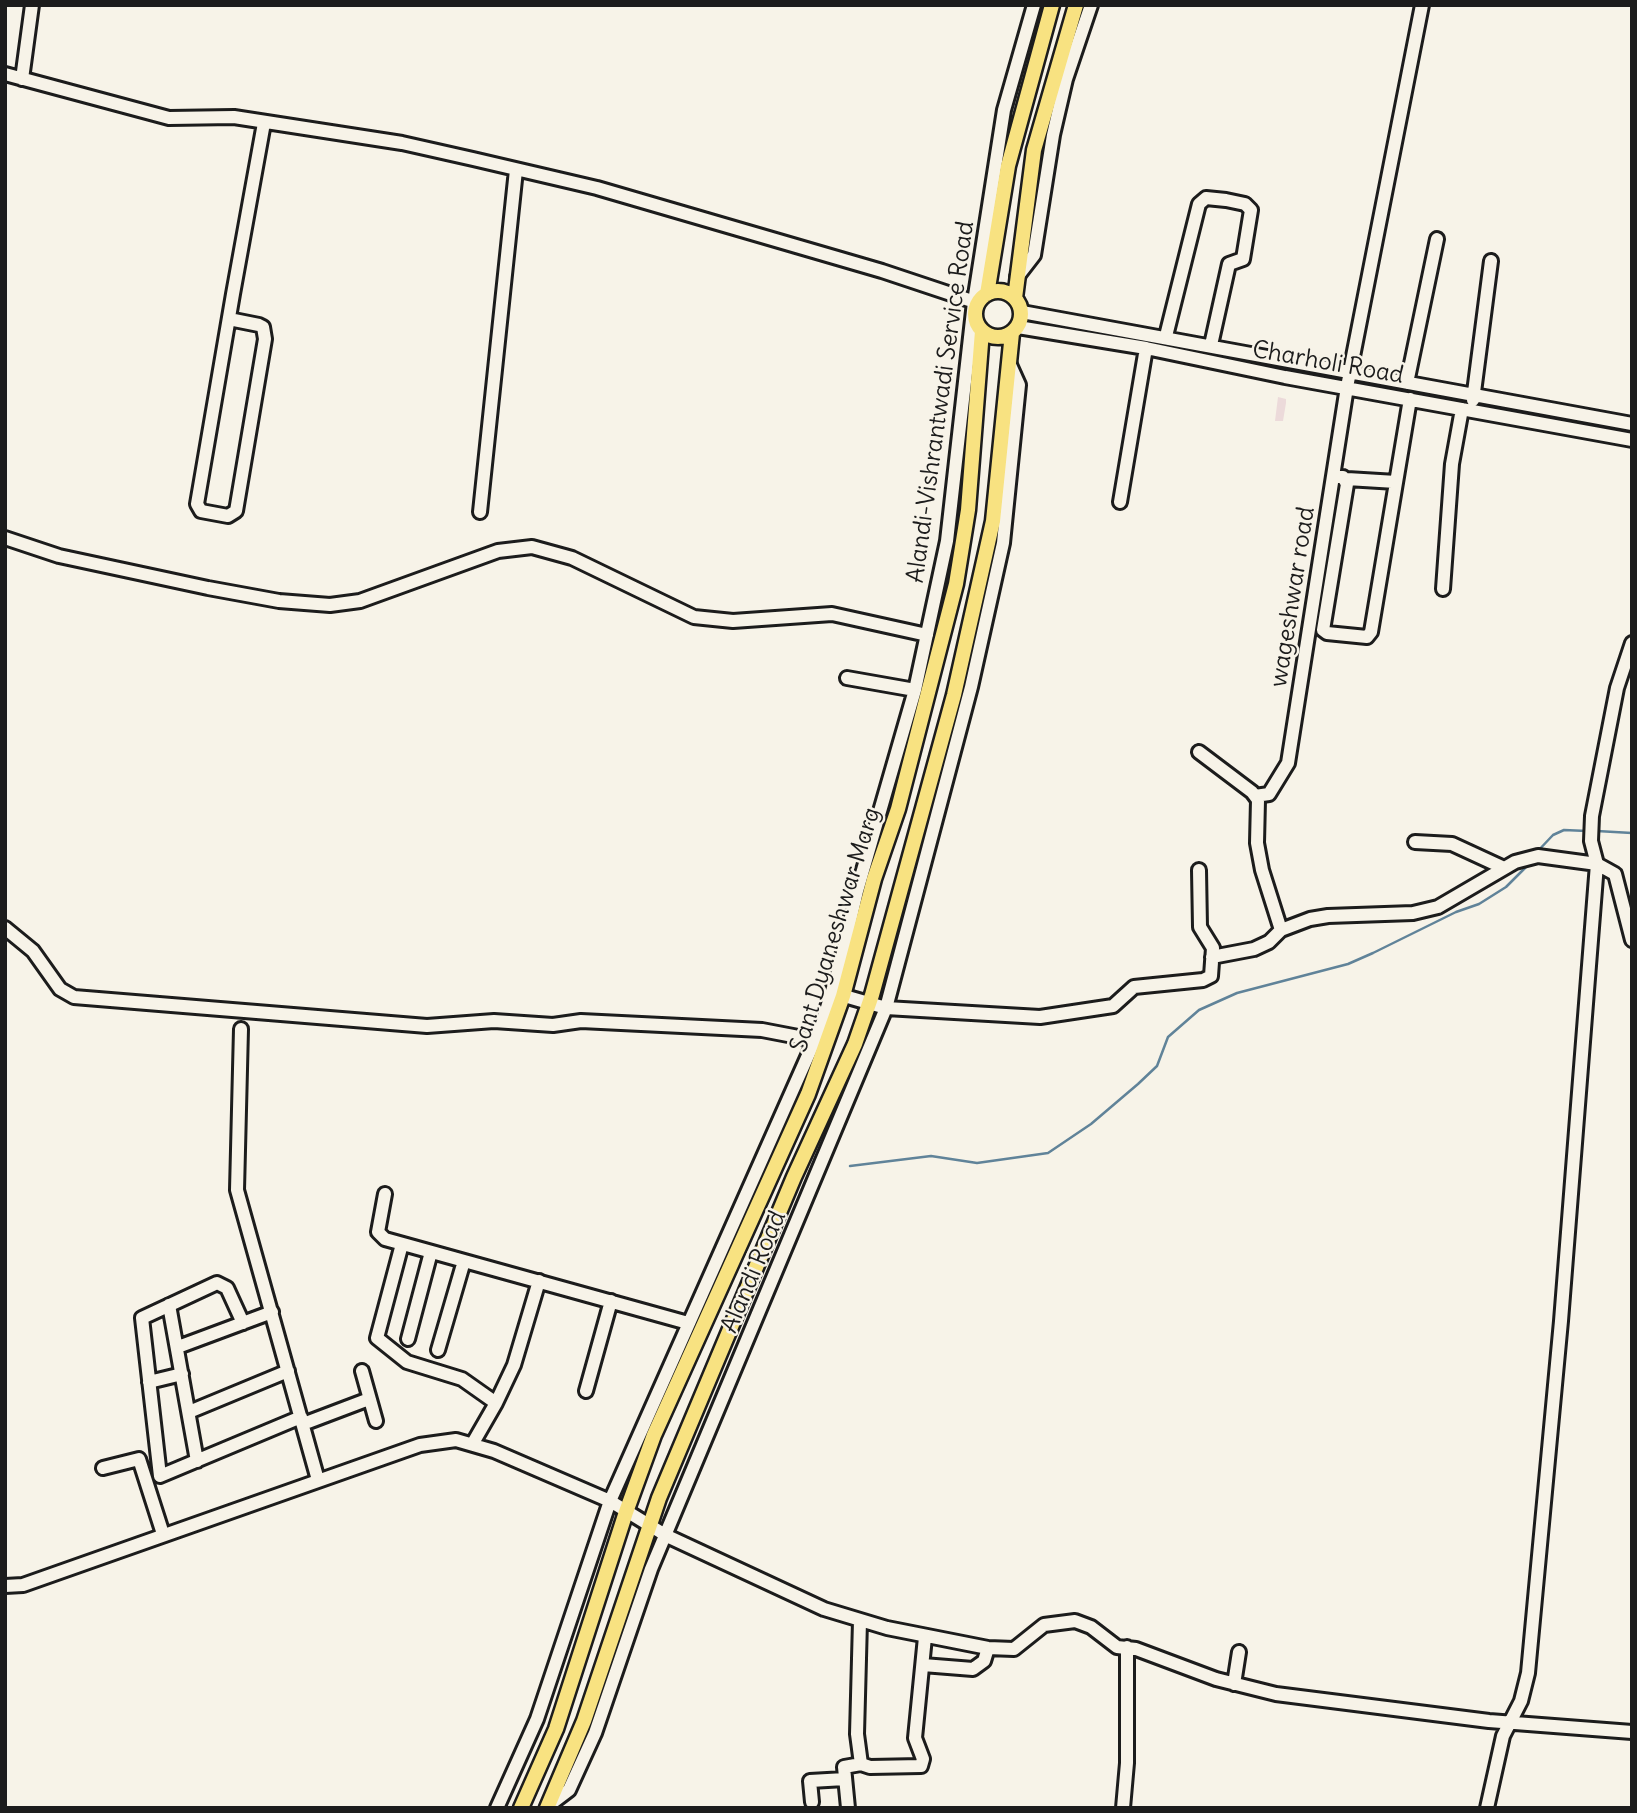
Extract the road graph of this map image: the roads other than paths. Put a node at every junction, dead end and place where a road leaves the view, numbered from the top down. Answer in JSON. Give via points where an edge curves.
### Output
{"nodes":[{"id":1,"x":32,"y":5,"type":"edge"},
{"id":2,"x":1034,"y":5,"type":"edge"},
{"id":3,"x":1052,"y":5,"type":"edge"},
{"id":4,"x":1076,"y":5,"type":"edge"},
{"id":5,"x":1091,"y":5,"type":"edge"},
{"id":6,"x":1422,"y":5,"type":"edge"},
{"id":7,"x":5,"y":75,"type":"edge"},
{"id":8,"x":22,"y":79,"type":"junction"},
{"id":9,"x":264,"y":123,"type":"junction"},
{"id":10,"x":516,"y":170,"type":"junction"},
{"id":11,"x":1437,"y":239,"type":"dead end"},
{"id":12,"x":1491,"y":261,"type":"dead end"},
{"id":13,"x":1017,"y":277,"type":"junction"},
{"id":14,"x":1015,"y":298,"type":"junction"},
{"id":15,"x":980,"y":299,"type":"junction"},
{"id":16,"x":1022,"y":312,"type":"junction"},
{"id":17,"x":229,"y":319,"type":"junction"},
{"id":18,"x":1097,"y":325,"type":"junction"},
{"id":19,"x":1015,"y":330,"type":"junction"},
{"id":20,"x":982,"y":331,"type":"junction"},
{"id":21,"x":1166,"y":336,"type":"junction"},
{"id":22,"x":1094,"y":339,"type":"junction"},
{"id":23,"x":1211,"y":345,"type":"junction"},
{"id":24,"x":1146,"y":348,"type":"junction"},
{"id":25,"x":1010,"y":365,"type":"junction"},
{"id":26,"x":1350,"y":372,"type":"junction"},
{"id":27,"x":1407,"y":383,"type":"junction"},
{"id":28,"x":1347,"y":387,"type":"junction"},
{"id":29,"x":1473,"y":395,"type":"junction"},
{"id":30,"x":1410,"y":399,"type":"junction"},
{"id":31,"x":1466,"y":410,"type":"junction"},
{"id":32,"x":1632,"y":424,"type":"edge"},
{"id":33,"x":1632,"y":440,"type":"edge"},
{"id":34,"x":1333,"y":477,"type":"junction"},
{"id":35,"x":1347,"y":479,"type":"junction"},
{"id":36,"x":1396,"y":482,"type":"junction"},
{"id":37,"x":1120,"y":502,"type":"dead end"},
{"id":38,"x":480,"y":512,"type":"dead end"},
{"id":39,"x":5,"y":538,"type":"edge"},
{"id":40,"x":1443,"y":589,"type":"dead end"},
{"id":41,"x":927,"y":635,"type":"junction"},
{"id":42,"x":1632,"y":643,"type":"edge"},
{"id":43,"x":847,"y":678,"type":"dead end"},
{"id":44,"x":915,"y":691,"type":"junction"},
{"id":45,"x":1199,"y":752,"type":"dead end"},
{"id":46,"x":1255,"y":796,"type":"junction"},
{"id":47,"x":1415,"y":842,"type":"dead end"},
{"id":48,"x":1597,"y":864,"type":"junction"},
{"id":49,"x":1504,"y":868,"type":"junction"},
{"id":50,"x":1199,"y":870,"type":"dead end"},
{"id":51,"x":5,"y":928,"type":"edge"},
{"id":52,"x":1281,"y":930,"type":"junction"},
{"id":53,"x":1632,"y":940,"type":"edge"},
{"id":54,"x":1212,"y":957,"type":"junction"},
{"id":55,"x":837,"y":994,"type":"junction"},
{"id":56,"x":870,"y":999,"type":"junction"},
{"id":57,"x":886,"y":1008,"type":"junction"},
{"id":58,"x":241,"y":1029,"type":"dead end"},
{"id":59,"x":814,"y":1040,"type":"junction"},
{"id":60,"x":384,"y":1194,"type":"dead end"},
{"id":61,"x":402,"y":1244,"type":"junction"},
{"id":62,"x":431,"y":1252,"type":"junction"},
{"id":63,"x":464,"y":1261,"type":"junction"},
{"id":64,"x":539,"y":1281,"type":"junction"},
{"id":65,"x":611,"y":1301,"type":"junction"},
{"id":66,"x":169,"y":1305,"type":"junction"},
{"id":67,"x":272,"y":1312,"type":"junction"},
{"id":68,"x":243,"y":1323,"type":"junction"},
{"id":69,"x":688,"y":1323,"type":"junction"},
{"id":70,"x":408,"y":1339,"type":"dead end"},
{"id":71,"x":178,"y":1346,"type":"junction"},
{"id":72,"x":438,"y":1350,"type":"dead end"},
{"id":73,"x":288,"y":1371,"type":"junction"},
{"id":74,"x":362,"y":1371,"type":"dead end"},
{"id":75,"x":182,"y":1374,"type":"junction"},
{"id":76,"x":149,"y":1381,"type":"junction"},
{"id":77,"x":586,"y":1391,"type":"dead end"},
{"id":78,"x":369,"y":1399,"type":"junction"},
{"id":79,"x":496,"y":1403,"type":"junction"},
{"id":80,"x":189,"y":1412,"type":"junction"},
{"id":81,"x":302,"y":1421,"type":"junction"},
{"id":82,"x":376,"y":1421,"type":"dead end"},
{"id":83,"x":473,"y":1443,"type":"junction"},
{"id":84,"x":197,"y":1461,"type":"junction"},
{"id":85,"x":103,"y":1468,"type":"dead end"},
{"id":86,"x":318,"y":1480,"type":"junction"},
{"id":87,"x":610,"y":1501,"type":"junction"},
{"id":88,"x":626,"y":1511,"type":"junction"},
{"id":89,"x":649,"y":1526,"type":"junction"},
{"id":90,"x":163,"y":1534,"type":"junction"},
{"id":91,"x":667,"y":1536,"type":"junction"},
{"id":92,"x":5,"y":1586,"type":"edge"},
{"id":93,"x":860,"y":1621,"type":"junction"},
{"id":94,"x":925,"y":1637,"type":"junction"},
{"id":95,"x":1127,"y":1647,"type":"junction"},
{"id":96,"x":988,"y":1648,"type":"junction"},
{"id":97,"x":1238,"y":1652,"type":"dead end"},
{"id":98,"x":923,"y":1665,"type":"junction"},
{"id":99,"x":1234,"y":1684,"type":"junction"},
{"id":100,"x":1508,"y":1722,"type":"junction"},
{"id":101,"x":1632,"y":1732,"type":"edge"},
{"id":102,"x":861,"y":1764,"type":"junction"},
{"id":103,"x":845,"y":1779,"type":"junction"},
{"id":104,"x":812,"y":1801,"type":"dead end"},
{"id":105,"x":548,"y":1807,"type":"edge"},
{"id":106,"x":497,"y":1808,"type":"edge"},
{"id":107,"x":521,"y":1808,"type":"edge"},
{"id":108,"x":848,"y":1808,"type":"edge"},
{"id":109,"x":1123,"y":1808,"type":"edge"},
{"id":110,"x":1487,"y":1808,"type":"edge"}],
"edges":[{"from":1,"to":8,"type":"street"},
{"from":2,"to":15,"type":"street","name":"Alandi-Vishrantwadi Service Road","via":[[1004,110]]},
{"from":3,"to":15,"type":"main road"},
{"from":4,"to":13,"type":"main road","via":[[1034,150]]},
{"from":5,"to":13,"type":"street","via":[[1053,135],[1034,255]]},
{"from":6,"to":26,"type":"street","name":"wageshwar road"},
{"from":7,"to":8,"type":"street"},
{"from":8,"to":9,"type":"street","via":[[169,118],[234,117]]},
{"from":9,"to":10,"type":"street","via":[[402,144]]},
{"from":9,"to":17,"type":"street"},
{"from":10,"to":15,"type":"street","via":[[597,188]]},
{"from":10,"to":38,"type":"street"},
{"from":11,"to":27,"type":"street"},
{"from":12,"to":29,"type":"street"},
{"from":13,"to":14,"type":"main road"},
{"from":14,"to":15,"type":"main road","via":[[1002,291]]},
{"from":14,"to":16,"type":"main road"},
{"from":15,"to":20,"type":"main road","name":"Sant Dyaneshwar Marg","via":[[976,319]]},
{"from":15,"to":41,"type":"street","name":"Alandi-Vishrantwadi Service Road","via":[[954,493]]},
{"from":16,"to":18,"type":"street","name":"Charholi Road"},
{"from":16,"to":19,"type":"main road","name":"Sant Dyaneshwar Marg"},
{"from":17,"to":17,"type":"street","via":[[197,504],[201,511],[228,516],[236,511],[265,339],[263,327]]},
{"from":18,"to":21,"type":"street","name":"Charholi Road"},
{"from":18,"to":22,"type":"street"},
{"from":19,"to":20,"type":"main road","via":[[997,337]]},
{"from":19,"to":22,"type":"street","name":"Charholi Road"},
{"from":19,"to":25,"type":"main road","name":"Sant Dyaneshwar Marg"},
{"from":20,"to":55,"type":"main road","name":"Sant Dyaneshwar Marg","via":[[968,510],[956,583],[901,797]]},
{"from":21,"to":23,"type":"street","name":"Charholi Road"},
{"from":21,"to":23,"type":"street","via":[[1199,204],[1206,198],[1226,200],[1251,210],[1243,259],[1230,264]]},
{"from":22,"to":24,"type":"street","name":"Charholi Road"},
{"from":23,"to":26,"type":"street","name":"Charholi Road"},
{"from":24,"to":28,"type":"street","name":"Charholi Road"},
{"from":24,"to":37,"type":"street"},
{"from":25,"to":56,"type":"main road","name":"Sant Dyaneshwar Marg","via":[[999,485],[971,626]]},
{"from":25,"to":57,"type":"street","via":[[1020,385],[1003,543],[971,687]]},
{"from":26,"to":27,"type":"street","name":"Charholi Road"},
{"from":26,"to":28,"type":"street","name":"wageshwar road"},
{"from":27,"to":29,"type":"street","name":"Charholi Road"},
{"from":28,"to":30,"type":"street","name":"Charholi Road"},
{"from":28,"to":34,"type":"street","name":"wageshwar road"},
{"from":29,"to":31,"type":"street"},
{"from":29,"to":32,"type":"street","name":"Charholi Road"},
{"from":30,"to":31,"type":"street","name":"Charholi Road"},
{"from":30,"to":36,"type":"street"},
{"from":31,"to":33,"type":"street","name":"Charholi Road"},
{"from":31,"to":40,"type":"street","via":[[1452,464]]},
{"from":34,"to":35,"type":"street"},
{"from":34,"to":46,"type":"street","name":"wageshwar road","via":[[1288,763],[1269,794]]},
{"from":35,"to":36,"type":"street"},
{"from":35,"to":36,"type":"street","via":[[1323,629],[1367,637]]},
{"from":39,"to":41,"type":"street","via":[[59,556],[208,588],[330,606],[360,601],[498,551],[532,547],[609,574],[694,617],[733,621],[832,614]]},
{"from":41,"to":44,"type":"street","name":"Alandi-Vishrantwadi Service Road"},
{"from":42,"to":48,"type":"street","via":[[1617,688],[1592,816],[1591,841]]},
{"from":43,"to":44,"type":"street"},
{"from":44,"to":55,"type":"street","name":"Alandi-Vishrantwadi Service Road","via":[[857,891]]},
{"from":45,"to":46,"type":"street"},
{"from":46,"to":52,"type":"street","via":[[1264,882]]},
{"from":47,"to":49,"type":"street","via":[[1452,844]]},
{"from":48,"to":49,"type":"street","via":[[1533,857]]},
{"from":48,"to":53,"type":"street","via":[[1615,874],[1620,884]]},
{"from":48,"to":100,"type":"street","via":[[1528,1673],[1521,1701]]},
{"from":49,"to":52,"type":"street","via":[[1427,910],[1328,916]]},
{"from":50,"to":54,"type":"street","via":[[1200,927],[1212,942]]},
{"from":51,"to":59,"type":"street","via":[[33,951],[60,989],[74,997],[427,1026],[494,1021],[554,1026],[581,1021],[762,1030]]},
{"from":52,"to":54,"type":"street","via":[[1254,949]]},
{"from":54,"to":57,"type":"street","via":[[1208,978],[1134,987],[1118,1004],[1086,1012],[1040,1017]]},
{"from":55,"to":56,"type":"street"},
{"from":55,"to":59,"type":"street","name":"Alandi-Vishrantwadi Service Road"},
{"from":55,"to":88,"type":"main road","name":"Sant Dyaneshwar Marg","via":[[807,1094],[674,1388]]},
{"from":56,"to":57,"type":"street"},
{"from":56,"to":89,"type":"main road","name":"Sant Dyaneshwar Marg","via":[[855,1044],[794,1177]]},
{"from":57,"to":91,"type":"street","name":"Alandi Road"},
{"from":58,"to":67,"type":"street","via":[[237,1190]]},
{"from":59,"to":69,"type":"street","name":"Alandi-Vishrantwadi Service Road"},
{"from":60,"to":61,"type":"street","via":[[378,1232],[384,1239]]},
{"from":61,"to":62,"type":"street"},
{"from":61,"to":79,"type":"street","via":[[377,1338],[407,1362],[462,1379]]},
{"from":62,"to":63,"type":"street"},
{"from":62,"to":70,"type":"street"},
{"from":63,"to":64,"type":"street"},
{"from":63,"to":72,"type":"street"},
{"from":64,"to":65,"type":"street"},
{"from":64,"to":79,"type":"street","via":[[514,1365]]},
{"from":65,"to":69,"type":"street"},
{"from":65,"to":77,"type":"street"},
{"from":66,"to":68,"type":"street","via":[[223,1284]]},
{"from":66,"to":71,"type":"street"},
{"from":66,"to":76,"type":"street","via":[[142,1318]]},
{"from":67,"to":68,"type":"street"},
{"from":67,"to":73,"type":"street"},
{"from":68,"to":71,"type":"street"},
{"from":69,"to":87,"type":"street","name":"Alandi-Vishrantwadi Service Road"},
{"from":71,"to":75,"type":"street"},
{"from":73,"to":80,"type":"street"},
{"from":73,"to":81,"type":"street"},
{"from":74,"to":78,"type":"street"},
{"from":75,"to":76,"type":"street"},
{"from":75,"to":80,"type":"street"},
{"from":76,"to":84,"type":"street","via":[[160,1476]]},
{"from":78,"to":81,"type":"street"},
{"from":78,"to":82,"type":"street"},
{"from":79,"to":83,"type":"street"},
{"from":80,"to":84,"type":"street"},
{"from":81,"to":84,"type":"street"},
{"from":81,"to":86,"type":"street"},
{"from":83,"to":86,"type":"street","via":[[456,1440],[420,1445]]},
{"from":83,"to":87,"type":"street"},
{"from":85,"to":90,"type":"street","via":[[139,1459]]},
{"from":86,"to":90,"type":"street"},
{"from":87,"to":88,"type":"street"},
{"from":87,"to":106,"type":"street","via":[[537,1719]]},
{"from":88,"to":89,"type":"street"},
{"from":88,"to":107,"type":"main road","name":"Sant Dyaneshwar Marg","via":[[556,1729]]},
{"from":89,"to":91,"type":"street"},
{"from":89,"to":105,"type":"main road","via":[[584,1721]]},
{"from":90,"to":92,"type":"street","via":[[23,1585]]},
{"from":91,"to":93,"type":"street","via":[[791,1595]]},
{"from":91,"to":105,"type":"street","name":"Alandi Road","via":[[574,1782]]},
{"from":93,"to":94,"type":"street"},
{"from":93,"to":102,"type":"street","via":[[856,1710]]},
{"from":94,"to":96,"type":"street"},
{"from":94,"to":98,"type":"street"},
{"from":95,"to":96,"type":"street","via":[[1117,1647],[1091,1627],[1069,1620],[1033,1631],[1014,1649]]},
{"from":95,"to":99,"type":"street"},
{"from":95,"to":109,"type":"street"},
{"from":96,"to":98,"type":"street","via":[[984,1661],[973,1670]]},
{"from":97,"to":99,"type":"street"},
{"from":98,"to":102,"type":"street","via":[[915,1738],[921,1766]]},
{"from":99,"to":100,"type":"street","via":[[1368,1707]]},
{"from":100,"to":101,"type":"street"},
{"from":100,"to":110,"type":"street"},
{"from":102,"to":103,"type":"street","via":[[844,1767]]},
{"from":103,"to":104,"type":"street","via":[[810,1782]]},
{"from":103,"to":108,"type":"street"}]}
